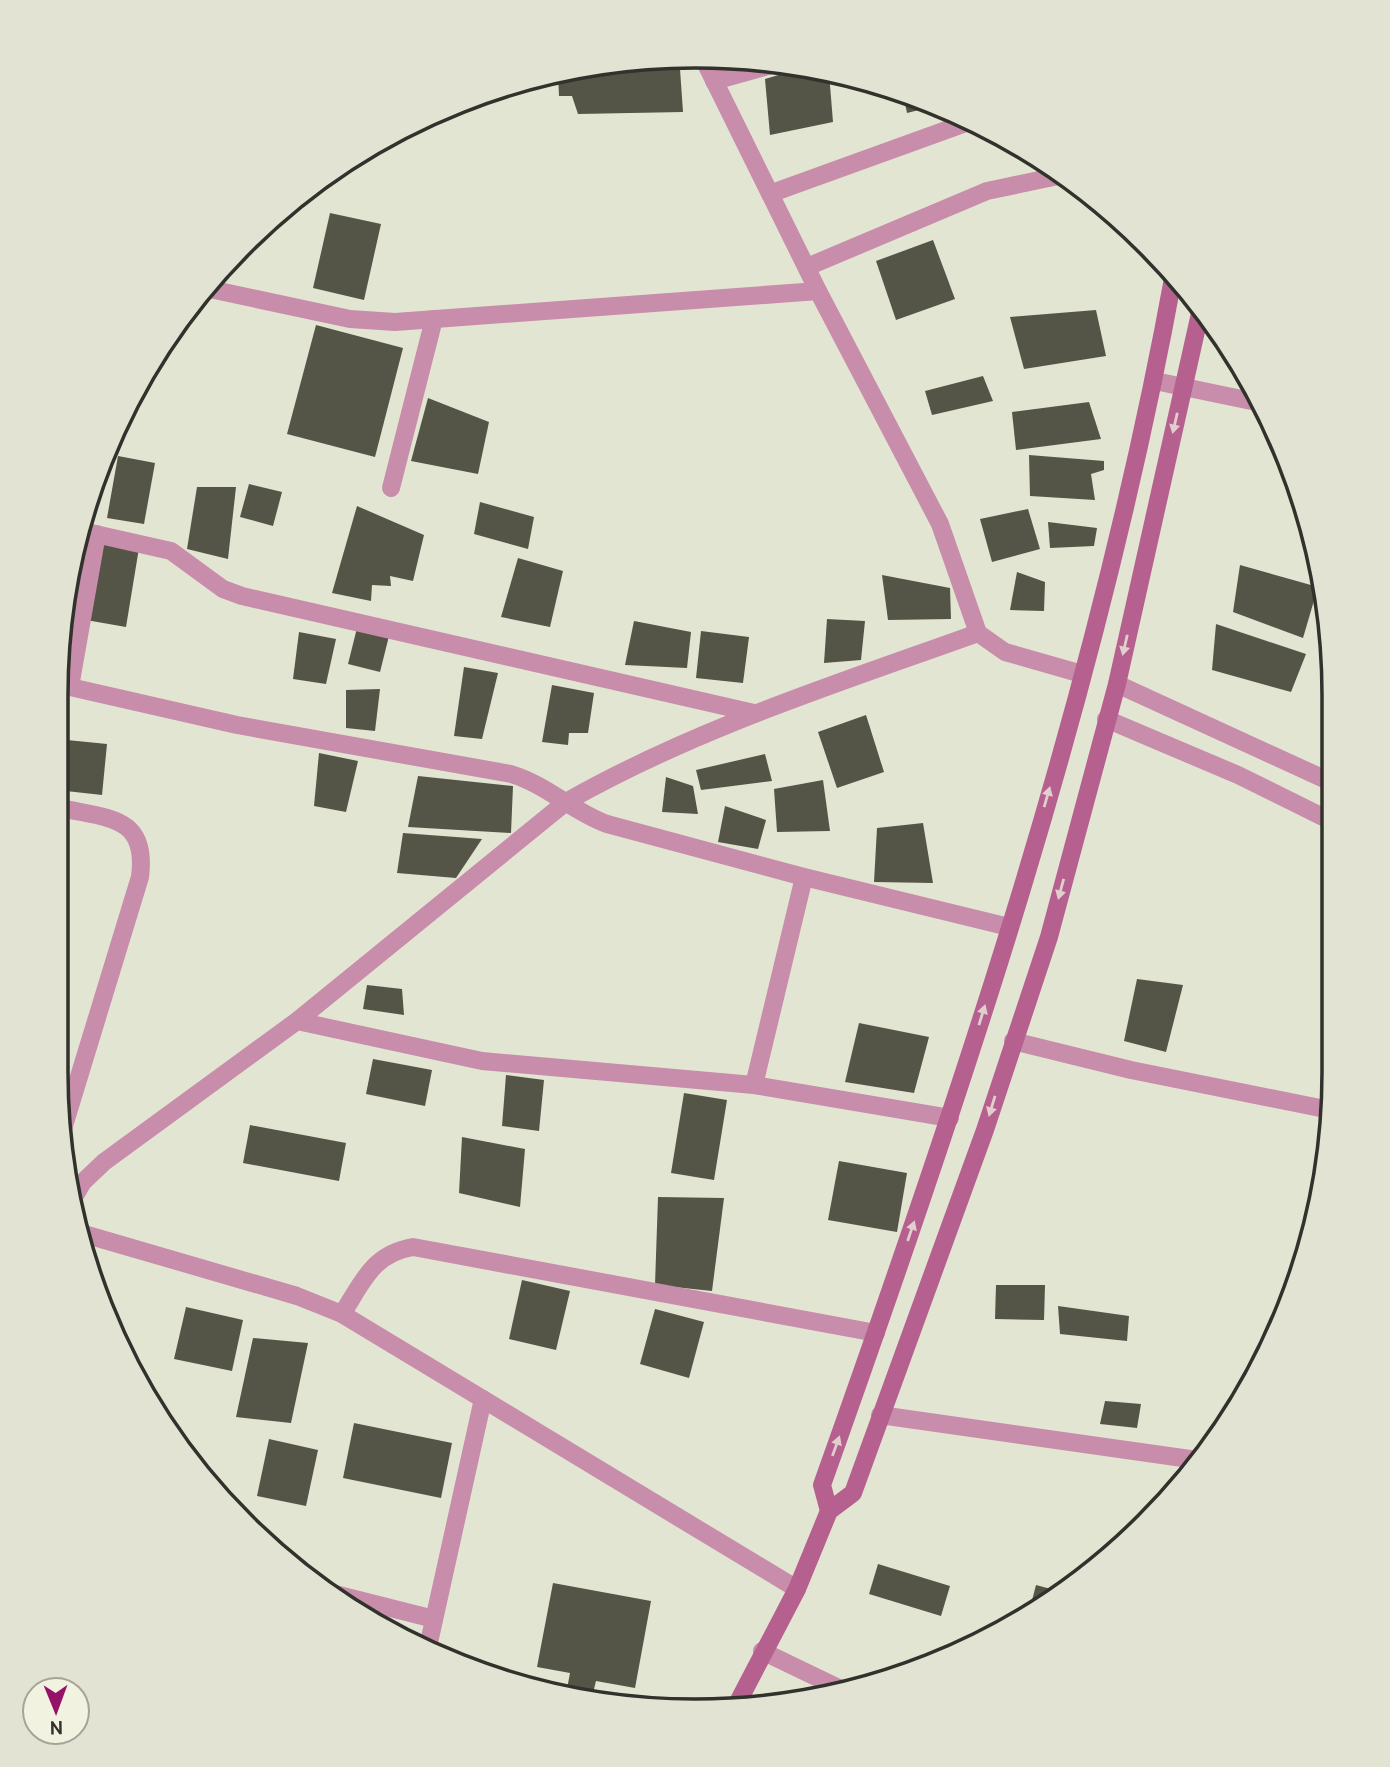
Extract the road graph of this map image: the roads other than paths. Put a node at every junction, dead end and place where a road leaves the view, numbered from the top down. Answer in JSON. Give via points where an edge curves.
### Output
{"nodes":[{"id":1,"x":708,"y":69,"type":"edge"},
{"id":2,"x":749,"y":71,"type":"edge"},
{"id":3,"x":714,"y":81,"type":"junction"},
{"id":4,"x":957,"y":126,"type":"edge"},
{"id":5,"x":1049,"y":178,"type":"edge"},
{"id":6,"x":772,"y":193,"type":"junction"},
{"id":7,"x":807,"y":267,"type":"junction"},
{"id":8,"x":1171,"y":288,"type":"edge"},
{"id":9,"x":217,"y":291,"type":"edge"},
{"id":10,"x":817,"y":291,"type":"junction"},
{"id":11,"x":434,"y":319,"type":"junction"},
{"id":12,"x":1198,"y":322,"type":"edge"},
{"id":13,"x":1155,"y":381,"type":"junction"},
{"id":14,"x":1183,"y":387,"type":"junction"},
{"id":15,"x":1248,"y":400,"type":"edge"},
{"id":16,"x":391,"y":488,"type":"dead end"},
{"id":17,"x":90,"y":533,"type":"edge"},
{"id":18,"x":978,"y":633,"type":"junction"},
{"id":19,"x":71,"y":646,"type":"edge"},
{"id":20,"x":1082,"y":674,"type":"junction"},
{"id":21,"x":1117,"y":684,"type":"junction"},
{"id":22,"x":68,"y":687,"type":"edge"},
{"id":23,"x":754,"y":713,"type":"junction"},
{"id":24,"x":1106,"y":719,"type":"junction"},
{"id":25,"x":1322,"y":778,"type":"edge"},
{"id":26,"x":566,"y":802,"type":"junction"},
{"id":27,"x":68,"y":810,"type":"edge"},
{"id":28,"x":1322,"y":817,"type":"edge"},
{"id":29,"x":804,"y":877,"type":"junction"},
{"id":30,"x":1009,"y":927,"type":"junction"},
{"id":31,"x":297,"y":1021,"type":"junction"},
{"id":32,"x":1013,"y":1041,"type":"junction"},
{"id":33,"x":754,"y":1085,"type":"junction"},
{"id":34,"x":1320,"y":1108,"type":"edge"},
{"id":35,"x":70,"y":1110,"type":"edge"},
{"id":36,"x":950,"y":1118,"type":"junction"},
{"id":37,"x":79,"y":1189,"type":"edge"},
{"id":38,"x":91,"y":1236,"type":"edge"},
{"id":39,"x":342,"y":1314,"type":"junction"},
{"id":40,"x":876,"y":1333,"type":"junction"},
{"id":41,"x":483,"y":1399,"type":"junction"},
{"id":42,"x":880,"y":1415,"type":"junction"},
{"id":43,"x":1188,"y":1459,"type":"edge"},
{"id":44,"x":828,"y":1511,"type":"junction"},
{"id":45,"x":797,"y":1589,"type":"junction"},
{"id":46,"x":358,"y":1600,"type":"edge"},
{"id":47,"x":434,"y":1619,"type":"junction"},
{"id":48,"x":430,"y":1639,"type":"edge"},
{"id":49,"x":762,"y":1651,"type":"junction"},
{"id":50,"x":830,"y":1684,"type":"edge"},
{"id":51,"x":740,"y":1697,"type":"edge"}],
"edges":[{"from":1,"to":3,"type":"street"},
{"from":2,"to":3,"type":"street"},
{"from":3,"to":6,"type":"street"},
{"from":4,"to":6,"type":"street"},
{"from":5,"to":7,"type":"street","via":[[988,191]]},
{"from":6,"to":7,"type":"street"},
{"from":7,"to":10,"type":"street"},
{"from":8,"to":13,"type":"main road"},
{"from":9,"to":11,"type":"street","via":[[349,319]]},
{"from":10,"to":11,"type":"street"},
{"from":10,"to":18,"type":"street","via":[[940,524]]},
{"from":11,"to":16,"type":"street"},
{"from":12,"to":14,"type":"main road"},
{"from":13,"to":14,"type":"street"},
{"from":13,"to":20,"type":"main road"},
{"from":14,"to":15,"type":"street"},
{"from":14,"to":21,"type":"main road","one_way":true},
{"from":17,"to":19,"type":"street"},
{"from":17,"to":23,"type":"street","via":[[171,551],[223,589],[242,596]]},
{"from":18,"to":20,"type":"street","via":[[1005,652]]},
{"from":18,"to":23,"type":"street"},
{"from":30,"to":20,"type":"main road","one_way":true},
{"from":21,"to":24,"type":"main road"},
{"from":21,"to":25,"type":"street"},
{"from":22,"to":26,"type":"street","via":[[237,725],[511,774],[533,781]]},
{"from":23,"to":26,"type":"street","via":[[604,780]]},
{"from":24,"to":28,"type":"street"},
{"from":24,"to":32,"type":"main road","one_way":true,"via":[[1049,937]]},
{"from":26,"to":29,"type":"street","via":[[607,824]]},
{"from":26,"to":31,"type":"street"},
{"from":27,"to":35,"type":"street","via":[[119,822],[136,834],[144,852],[141,877]]},
{"from":29,"to":30,"type":"street"},
{"from":29,"to":33,"type":"street"},
{"from":36,"to":30,"type":"main road","one_way":true},
{"from":31,"to":33,"type":"street","via":[[482,1061]]},
{"from":31,"to":37,"type":"street","via":[[104,1162]]},
{"from":32,"to":34,"type":"street"},
{"from":32,"to":42,"type":"main road","one_way":true},
{"from":33,"to":36,"type":"street"},
{"from":40,"to":36,"type":"main road","one_way":true},
{"from":38,"to":39,"type":"street","via":[[297,1296]]},
{"from":39,"to":40,"type":"street","via":[[375,1263],[393,1250],[413,1247]]},
{"from":39,"to":41,"type":"street"},
{"from":44,"to":40,"type":"main road","one_way":true,"via":[[822,1485]]},
{"from":41,"to":45,"type":"street"},
{"from":41,"to":47,"type":"street"},
{"from":42,"to":43,"type":"street"},
{"from":42,"to":44,"type":"main road","via":[[853,1493]]},
{"from":44,"to":45,"type":"main road"},
{"from":45,"to":49,"type":"main road"},
{"from":46,"to":47,"type":"street"},
{"from":47,"to":48,"type":"street"},
{"from":49,"to":50,"type":"street"},
{"from":49,"to":51,"type":"main road"}]}
